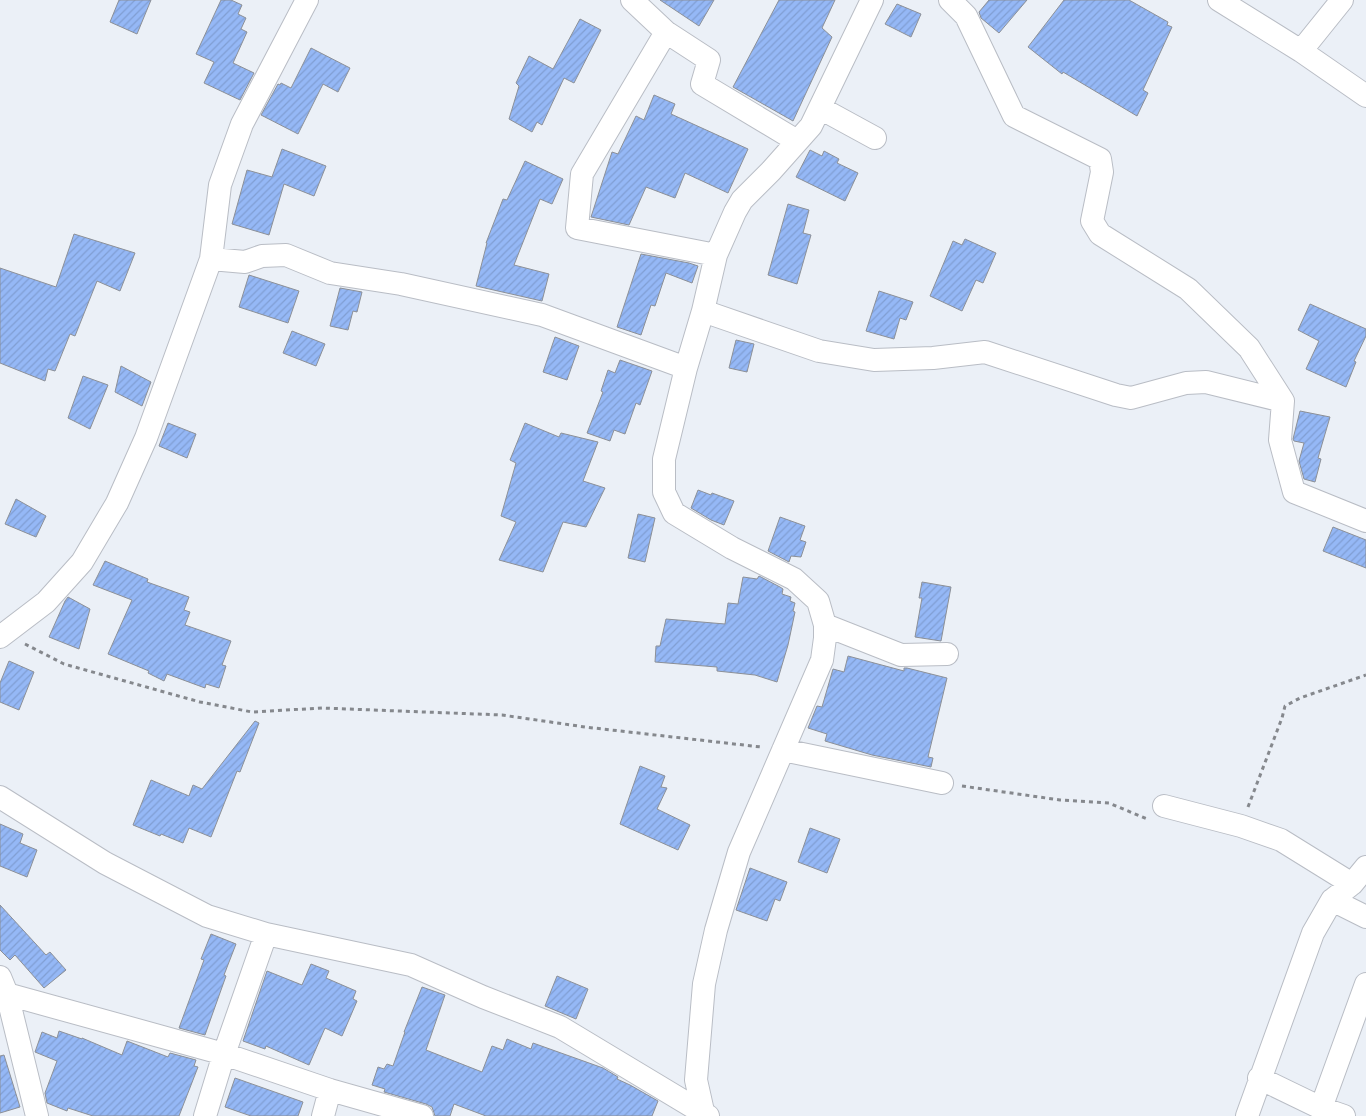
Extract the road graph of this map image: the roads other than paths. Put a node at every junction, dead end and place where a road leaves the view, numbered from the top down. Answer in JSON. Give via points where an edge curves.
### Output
{"nodes":[{"id":1,"x":307,"y":0,"type":"edge"},
{"id":2,"x":632,"y":0,"type":"edge"},
{"id":3,"x":872,"y":0,"type":"edge"},
{"id":4,"x":950,"y":0,"type":"edge"},
{"id":5,"x":1219,"y":0,"type":"edge"},
{"id":6,"x":1342,"y":0,"type":"edge"},
{"id":7,"x":666,"y":32,"type":"junction"},
{"id":8,"x":1302,"y":50,"type":"junction"},
{"id":9,"x":1366,"y":96,"type":"edge"},
{"id":10,"x":820,"y":108,"type":"junction"},
{"id":11,"x":875,"y":138,"type":"dead end"},
{"id":12,"x":797,"y":142,"type":"junction"},
{"id":13,"x":716,"y":255,"type":"junction"},
{"id":14,"x":210,"y":260,"type":"junction"},
{"id":15,"x":703,"y":311,"type":"junction"},
{"id":16,"x":686,"y":368,"type":"junction"},
{"id":17,"x":1283,"y":401,"type":"junction"},
{"id":18,"x":1366,"y":521,"type":"edge"},
{"id":19,"x":825,"y":625,"type":"junction"},
{"id":20,"x":2,"y":635,"type":"edge"},
{"id":21,"x":947,"y":654,"type":"dead end"},
{"id":22,"x":783,"y":750,"type":"junction"},
{"id":23,"x":942,"y":783,"type":"road end"},
{"id":24,"x":0,"y":797,"type":"edge"},
{"id":25,"x":1164,"y":806,"type":"road end"},
{"id":26,"x":1359,"y":876,"type":"edge"},
{"id":27,"x":1332,"y":900,"type":"junction"},
{"id":28,"x":1366,"y":917,"type":"edge"},
{"id":29,"x":266,"y":934,"type":"junction"},
{"id":30,"x":1366,"y":984,"type":"edge"},
{"id":31,"x":3,"y":986,"type":"edge"},
{"id":32,"x":224,"y":1054,"type":"junction"},
{"id":33,"x":1260,"y":1078,"type":"junction"},
{"id":34,"x":330,"y":1090,"type":"junction"},
{"id":35,"x":1322,"y":1108,"type":"junction"},
{"id":36,"x":705,"y":1115,"type":"edge"},
{"id":37,"x":37,"y":1116,"type":"edge"},
{"id":38,"x":205,"y":1116,"type":"edge"},
{"id":39,"x":323,"y":1116,"type":"edge"},
{"id":40,"x":422,"y":1116,"type":"edge"},
{"id":41,"x":1247,"y":1116,"type":"edge"},
{"id":42,"x":1344,"y":1116,"type":"edge"}],
"edges":[{"from":1,"to":14,"type":"street","via":[[242,124],[220,185]]},
{"from":2,"to":7,"type":"street"},
{"from":3,"to":10,"type":"street"},
{"from":4,"to":17,"type":"street","via":[[966,16],[1014,116],[1100,158],[1102,172],[1092,221],[1100,234],[1188,289],[1250,348]]},
{"from":5,"to":8,"type":"street"},
{"from":6,"to":8,"type":"street"},
{"from":7,"to":12,"type":"street","via":[[709,60],[702,84]]},
{"from":7,"to":13,"type":"street","via":[[582,174],[577,228]]},
{"from":8,"to":9,"type":"street"},
{"from":10,"to":11,"type":"street"},
{"from":10,"to":12,"type":"street","via":[[811,126]]},
{"from":12,"to":13,"type":"street","via":[[742,200]]},
{"from":13,"to":15,"type":"street"},
{"from":14,"to":16,"type":"street","via":[[245,262],[262,256],[286,255],[330,273],[402,284],[542,315]]},
{"from":14,"to":20,"type":"street","via":[[146,438],[117,503],[82,562],[46,602]]},
{"from":15,"to":16,"type":"street"},
{"from":15,"to":17,"type":"street","via":[[820,351],[874,360],[985,352],[1131,398],[1186,383],[1206,382]]},
{"from":16,"to":19,"type":"street","via":[[664,459],[664,492],[674,513],[794,580],[818,601]]},
{"from":17,"to":18,"type":"street","via":[[1280,440],[1294,492]]},
{"from":19,"to":21,"type":"street","via":[[901,655]]},
{"from":19,"to":22,"type":"street","via":[[822,660]]},
{"from":22,"to":23,"type":"street"},
{"from":22,"to":36,"type":"street","via":[[739,852],[704,984],[696,1080]]},
{"from":24,"to":29,"type":"street","via":[[104,863],[169,897],[207,916]]},
{"from":25,"to":26,"type":"street","via":[[1281,840]]},
{"from":26,"to":27,"type":"street"},
{"from":27,"to":28,"type":"street"},
{"from":27,"to":33,"type":"street","via":[[1313,933]]},
{"from":29,"to":32,"type":"street"},
{"from":29,"to":36,"type":"street","via":[[410,965],[560,1027]]},
{"from":30,"to":35,"type":"street"},
{"from":31,"to":32,"type":"street"},
{"from":31,"to":37,"type":"street"},
{"from":32,"to":34,"type":"street"},
{"from":32,"to":38,"type":"street"},
{"from":33,"to":35,"type":"street"},
{"from":33,"to":41,"type":"street"},
{"from":34,"to":39,"type":"street"},
{"from":34,"to":40,"type":"street"},
{"from":35,"to":42,"type":"street"}]}
